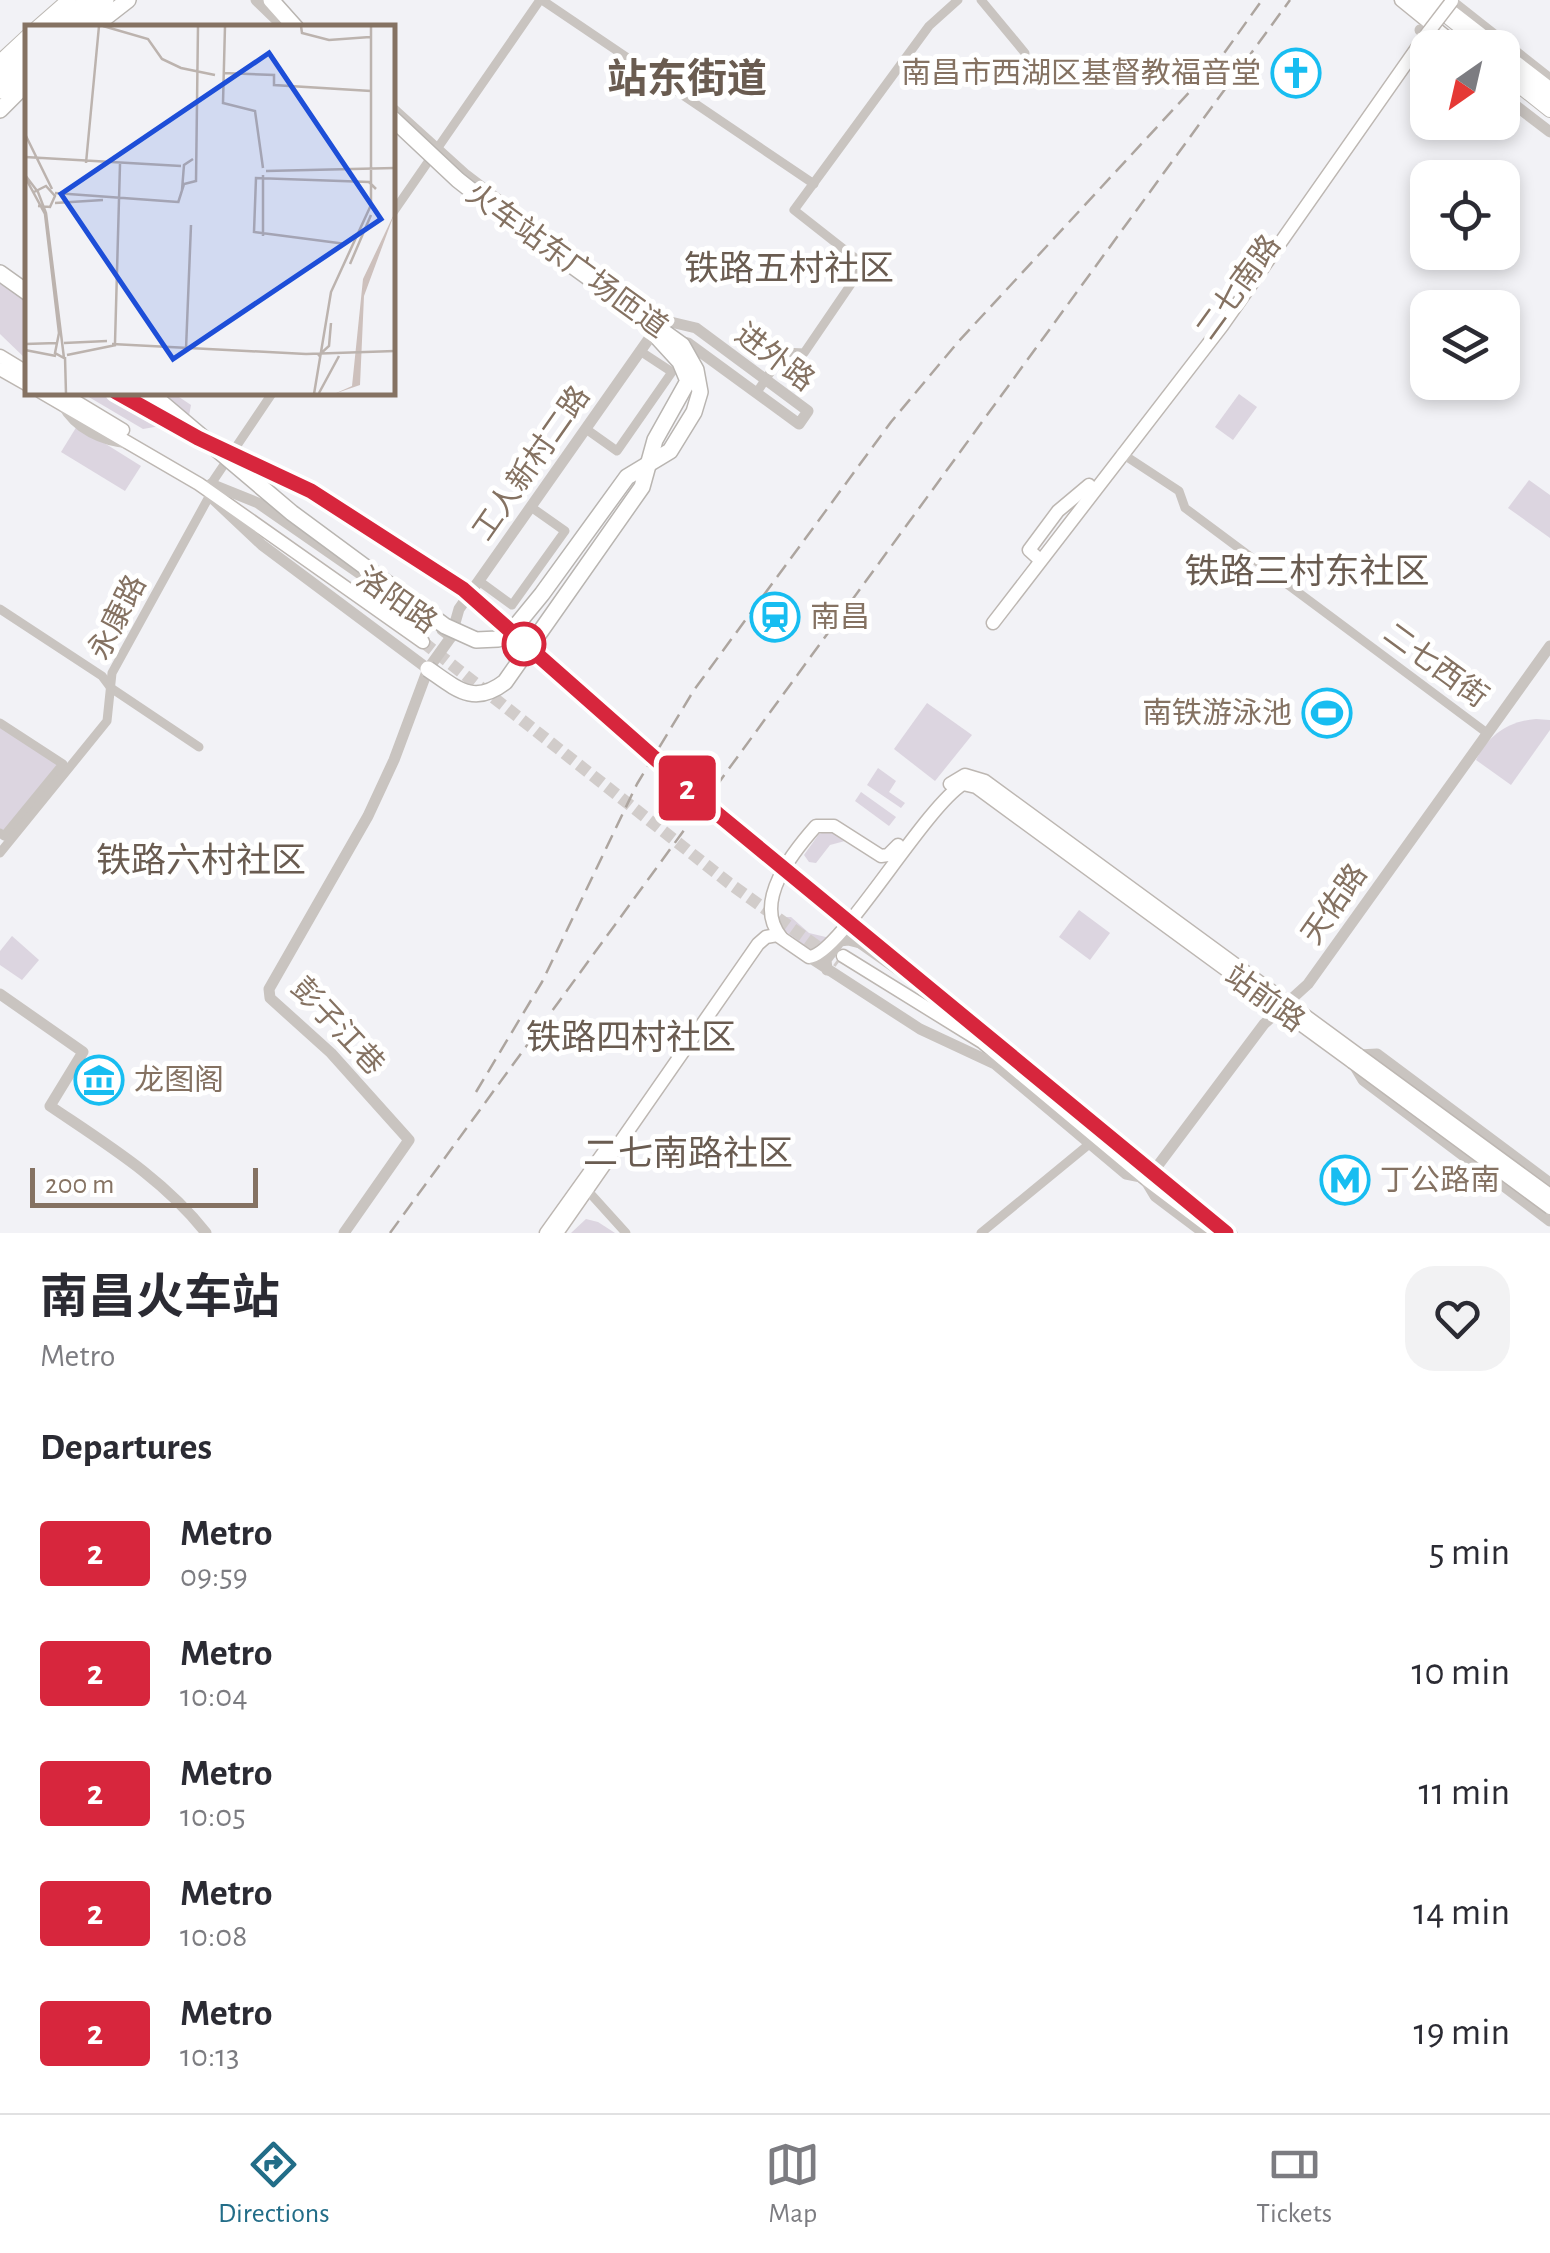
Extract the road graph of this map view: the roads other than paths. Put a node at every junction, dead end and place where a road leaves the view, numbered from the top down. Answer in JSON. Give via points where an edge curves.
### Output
{"nodes":[{"id":1,"x":69,"y":0,"type":"edge"},
{"id":2,"x":88,"y":0,"type":"edge"},
{"id":3,"x":102,"y":0,"type":"edge"},
{"id":4,"x":128,"y":0,"type":"edge"},
{"id":5,"x":138,"y":0,"type":"edge"},
{"id":6,"x":256,"y":0,"type":"edge"},
{"id":7,"x":274,"y":0,"type":"edge"},
{"id":8,"x":541,"y":0,"type":"edge"},
{"id":9,"x":958,"y":0,"type":"edge"},
{"id":10,"x":982,"y":0,"type":"edge"},
{"id":11,"x":1401,"y":0,"type":"edge"},
{"id":12,"x":1412,"y":0,"type":"edge"},
{"id":13,"x":1427,"y":0,"type":"edge"},
{"id":14,"x":1440,"y":0,"type":"edge"},
{"id":15,"x":1451,"y":1,"type":"edge"},
{"id":16,"x":40,"y":25,"type":"edge"},
{"id":17,"x":58,"y":25,"type":"edge"},
{"id":18,"x":71,"y":25,"type":"edge"},
{"id":19,"x":96,"y":25,"type":"edge"},
{"id":20,"x":105,"y":25,"type":"edge"},
{"id":21,"x":282,"y":25,"type":"edge"},
{"id":22,"x":294,"y":25,"type":"edge"},
{"id":23,"x":303,"y":25,"type":"edge"},
{"id":24,"x":1425,"y":30,"type":"edge"},
{"id":25,"x":1426,"y":30,"type":"edge"},
{"id":26,"x":1438,"y":30,"type":"edge"},
{"id":27,"x":1450,"y":30,"type":"edge"},
{"id":28,"x":1464,"y":30,"type":"edge"},
{"id":29,"x":1477,"y":30,"type":"edge"},
{"id":30,"x":1410,"y":51,"type":"edge"},
{"id":31,"x":1410,"y":52,"type":"edge"},
{"id":32,"x":16,"y":54,"type":"edge"},
{"id":33,"x":1026,"y":54,"type":"dead end"},
{"id":34,"x":1520,"y":65,"type":"edge"},
{"id":35,"x":25,"y":67,"type":"edge"},
{"id":36,"x":1520,"y":74,"type":"edge"},
{"id":37,"x":0,"y":76,"type":"edge"},
{"id":38,"x":1550,"y":79,"type":"edge"},
{"id":39,"x":0,"y":83,"type":"edge"},
{"id":40,"x":25,"y":85,"type":"edge"},
{"id":41,"x":1520,"y":86,"type":"edge"},
{"id":42,"x":1550,"y":88,"type":"edge"},
{"id":43,"x":0,"y":91,"type":"edge"},
{"id":44,"x":25,"y":94,"type":"edge"},
{"id":45,"x":1520,"y":95,"type":"edge"},
{"id":46,"x":1550,"y":97,"type":"edge"},
{"id":47,"x":1520,"y":109,"type":"edge"},
{"id":48,"x":0,"y":110,"type":"edge"},
{"id":49,"x":1550,"y":110,"type":"edge"},
{"id":50,"x":395,"y":111,"type":"edge"},
{"id":51,"x":1550,"y":119,"type":"edge"},
{"id":52,"x":0,"y":120,"type":"edge"},
{"id":53,"x":395,"y":121,"type":"edge"},
{"id":54,"x":395,"y":131,"type":"edge"},
{"id":55,"x":1550,"y":132,"type":"edge"},
{"id":56,"x":437,"y":148,"type":"junction"},
{"id":57,"x":428,"y":161,"type":"junction"},
{"id":58,"x":814,"y":184,"type":"junction"},
{"id":59,"x":395,"y":210,"type":"edge"},
{"id":60,"x":0,"y":273,"type":"edge"},
{"id":61,"x":0,"y":284,"type":"edge"},
{"id":62,"x":25,"y":291,"type":"edge"},
{"id":63,"x":25,"y":301,"type":"edge"},
{"id":64,"x":655,"y":326,"type":"junction"},
{"id":65,"x":640,"y":350,"type":"junction"},
{"id":66,"x":0,"y":356,"type":"edge"},
{"id":67,"x":0,"y":369,"type":"edge"},
{"id":68,"x":25,"y":371,"type":"edge"},
{"id":69,"x":766,"y":380,"type":"junction"},
{"id":70,"x":25,"y":383,"type":"edge"},
{"id":71,"x":757,"y":392,"type":"junction"},
{"id":72,"x":154,"y":395,"type":"edge"},
{"id":73,"x":270,"y":395,"type":"edge"},
{"id":74,"x":62,"y":399,"type":"edge"},
{"id":75,"x":586,"y":429,"type":"junction"},
{"id":76,"x":1122,"y":453,"type":"junction"},
{"id":77,"x":648,"y":463,"type":"junction"},
{"id":78,"x":207,"y":488,"type":"junction"},
{"id":79,"x":531,"y":507,"type":"junction"},
{"id":80,"x":1040,"y":560,"type":"junction"},
{"id":81,"x":479,"y":580,"type":"junction"},
{"id":82,"x":0,"y":609,"type":"edge"},
{"id":83,"x":992,"y":623,"type":"dead end"},
{"id":84,"x":450,"y":637,"type":"junction"},
{"id":85,"x":425,"y":639,"type":"tunnel mouth"},
{"id":86,"x":1550,"y":646,"type":"edge"},
{"id":87,"x":428,"y":669,"type":"junction"},
{"id":88,"x":111,"y":688,"type":"junction"},
{"id":89,"x":0,"y":723,"type":"edge"},
{"id":90,"x":1487,"y":734,"type":"junction"},
{"id":91,"x":199,"y":746,"type":"dead end"},
{"id":92,"x":982,"y":785,"type":"junction"},
{"id":93,"x":0,"y":833,"type":"edge"},
{"id":94,"x":0,"y":854,"type":"edge"},
{"id":95,"x":772,"y":915,"type":"junction"},
{"id":96,"x":855,"y":916,"type":"junction"},
{"id":97,"x":780,"y":937,"type":"junction"},
{"id":98,"x":860,"y":943,"type":"junction"},
{"id":99,"x":808,"y":957,"type":"junction"},
{"id":100,"x":837,"y":963,"type":"junction"},
{"id":101,"x":0,"y":994,"type":"edge"},
{"id":102,"x":1284,"y":1005,"type":"junction"},
{"id":103,"x":1355,"y":1058,"type":"junction"},
{"id":104,"x":1091,"y":1142,"type":"junction"},
{"id":105,"x":1146,"y":1180,"type":"junction"},
{"id":106,"x":1550,"y":1182,"type":"edge"},
{"id":107,"x":588,"y":1191,"type":"junction"},
{"id":108,"x":1550,"y":1196,"type":"edge"},
{"id":109,"x":1550,"y":1208,"type":"edge"},
{"id":110,"x":1550,"y":1220,"type":"edge"},
{"id":111,"x":206,"y":1233,"type":"edge"},
{"id":112,"x":344,"y":1233,"type":"edge"},
{"id":113,"x":546,"y":1233,"type":"edge"},
{"id":114,"x":557,"y":1233,"type":"edge"},
{"id":115,"x":626,"y":1233,"type":"edge"},
{"id":116,"x":982,"y":1233,"type":"edge"},
{"id":117,"x":1204,"y":1233,"type":"edge"},
{"id":118,"x":1217,"y":1233,"type":"edge"},
{"id":119,"x":1232,"y":1233,"type":"edge"}],
"edges":[{"from":1,"to":16,"type":"main road"},
{"from":2,"to":17,"type":"highway"},
{"from":3,"to":18,"type":"highway"},
{"from":4,"to":19,"type":"highway"},
{"from":5,"to":20,"type":"main road"},
{"from":6,"to":21,"type":"street"},
{"from":7,"to":22,"type":"highway"},
{"from":7,"to":23,"type":"street"},
{"from":8,"to":56,"type":"street"},
{"from":8,"to":58,"type":"street"},
{"from":9,"to":58,"type":"street","via":[[929,26]]},
{"from":10,"to":33,"type":"street"},
{"from":11,"to":26,"type":"main road"},
{"from":12,"to":27,"type":"main road"},
{"from":13,"to":28,"type":"main road"},
{"from":14,"to":24,"type":"main road","name":"二七南路"},
{"from":14,"to":29,"type":"main road"},
{"from":15,"to":25,"type":"main road","name":"二七南路","bridge":true},
{"from":15,"to":38,"type":"street"},
{"from":30,"to":80,"type":"main road","name":"二七南路","via":[[1212,326],[1088,487],[1058,511],[1029,550]]},
{"from":31,"to":76,"type":"main road","name":"二七南路","via":[[1222,326]]},
{"from":32,"to":37,"type":"highway"},
{"from":32,"to":39,"type":"main road"},
{"from":34,"to":42,"type":"main road"},
{"from":35,"to":43,"type":"highway"},
{"from":36,"to":46,"type":"main road"},
{"from":40,"to":48,"type":"highway"},
{"from":41,"to":49,"type":"main road"},
{"from":44,"to":52,"type":"main road"},
{"from":45,"to":51,"type":"main road"},
{"from":47,"to":55,"type":"street"},
{"from":50,"to":56,"type":"street","name":"进外路"},
{"from":53,"to":77,"type":"highway","name":"火车站东广场匝道","bridge":true,"via":[[513,224],[682,344],[700,392],[670,451]]},
{"from":54,"to":57,"type":"street","name":"进外路"},
{"from":56,"to":57,"type":"street"},
{"from":56,"to":64,"type":"street","name":"进外路"},
{"from":57,"to":59,"type":"street"},
{"from":57,"to":64,"type":"street","name":"进外路","via":[[459,190]]},
{"from":58,"to":69,"type":"street","via":[[794,210],[864,265],[804,353],[784,352]]},
{"from":60,"to":62,"type":"highway"},
{"from":61,"to":63,"type":"highway"},
{"from":64,"to":65,"type":"street","name":"工人新村二路"},
{"from":64,"to":69,"type":"street","name":"进外路","via":[[696,328]]},
{"from":64,"to":71,"type":"street","name":"进外路"},
{"from":64,"to":77,"type":"highway","name":"火车站东广场匝道","bridge":true,"via":[[688,381]]},
{"from":65,"to":75,"type":"street","name":"工人新村二路"},
{"from":65,"to":75,"type":"street","via":[[672,372],[617,451]]},
{"from":66,"to":68,"type":"main road"},
{"from":67,"to":70,"type":"main road"},
{"from":69,"to":71,"type":"street"},
{"from":69,"to":71,"type":"street","name":"进外路","via":[[808,412],[799,424]]},
{"from":72,"to":77,"type":"highway","name":"火车站东广场匝道","bridge":true,"via":[[292,513],[444,626],[476,640],[498,638],[515,626],[627,477]]},
{"from":73,"to":78,"type":"street","name":"永康路"},
{"from":74,"to":78,"type":"main road","name":"洛阳路"},
{"from":74,"to":78,"type":"main road","name":"洛阳路"},
{"from":75,"to":79,"type":"street","name":"工人新村二路"},
{"from":76,"to":80,"type":"main road","name":"二七南路"},
{"from":76,"to":90,"type":"street","name":"二七西街","via":[[1179,491],[1185,508]]},
{"from":77,"to":87,"type":"highway","name":"火车站东广场匝道","bridge":true,"via":[[642,487],[505,682],[476,695]]},
{"from":78,"to":84,"type":"street","name":"洛阳路","via":[[258,503]]},
{"from":78,"to":85,"type":"main road","name":"洛阳路"},
{"from":78,"to":87,"type":"street","name":"洛阳路","via":[[262,546]]},
{"from":78,"to":88,"type":"street","name":"永康路","via":[[122,653]]},
{"from":79,"to":81,"type":"street","name":"工人新村二路"},
{"from":79,"to":81,"type":"street","via":[[564,531],[554,546],[512,604]]},
{"from":80,"to":83,"type":"main road","name":"二七南路"},
{"from":81,"to":84,"type":"street","name":"工人新村二路","via":[[458,610]]},
{"from":82,"to":88,"type":"street"},
{"from":84,"to":87,"type":"street","name":"洛阳路"},
{"from":86,"to":90,"type":"street","name":"天佑路"},
{"from":87,"to":112,"type":"street","name":"彭子江巷","via":[[368,816],[268,989],[409,1140]]},
{"from":88,"to":91,"type":"street"},
{"from":88,"to":94,"type":"street","name":"永康路","via":[[108,721]]},
{"from":89,"to":93,"type":"street","via":[[63,764]]},
{"from":90,"to":102,"type":"street","name":"天佑路","via":[[1308,984]]},
{"from":92,"to":95,"type":"main road","via":[[971,775],[954,780],[884,856],[834,826],[816,826],[777,881]]},
{"from":92,"to":96,"type":"main road","via":[[955,790]]},
{"from":92,"to":102,"type":"main road","name":"站前路"},
{"from":95,"to":97,"type":"main road"},
{"from":95,"to":113,"type":"main road"},
{"from":96,"to":98,"type":"street"},
{"from":96,"to":99,"type":"main road","via":[[820,954]]},
{"from":97,"to":99,"type":"main road"},
{"from":97,"to":107,"type":"main road","via":[[758,944]]},
{"from":98,"to":100,"type":"street","via":[[840,941],[826,960]]},
{"from":98,"to":105,"type":"street","via":[[965,1017],[1134,1161]]},
{"from":99,"to":100,"type":"street"},
{"from":100,"to":104,"type":"main road","via":[[980,1048]]},
{"from":100,"to":105,"type":"main road","via":[[982,1042]]},
{"from":101,"to":111,"type":"street","via":[[83,1052],[50,1106],[150,1174]]},
{"from":102,"to":103,"type":"main road","name":"站前路"},
{"from":102,"to":105,"type":"street","name":"天佑路"},
{"from":103,"to":106,"type":"street","via":[[1377,1054]]},
{"from":103,"to":108,"type":"main road","name":"站前路","bridge":true},
{"from":103,"to":109,"type":"main road","name":"站前路","bridge":true},
{"from":103,"to":110,"type":"street","via":[[1363,1080]]},
{"from":104,"to":105,"type":"main road"},
{"from":104,"to":116,"type":"street"},
{"from":105,"to":117,"type":"street","via":[[1155,1196]]},
{"from":105,"to":118,"type":"main road"},
{"from":105,"to":119,"type":"street","via":[[1166,1182]]},
{"from":107,"to":114,"type":"main road"},
{"from":107,"to":115,"type":"street"}]}
